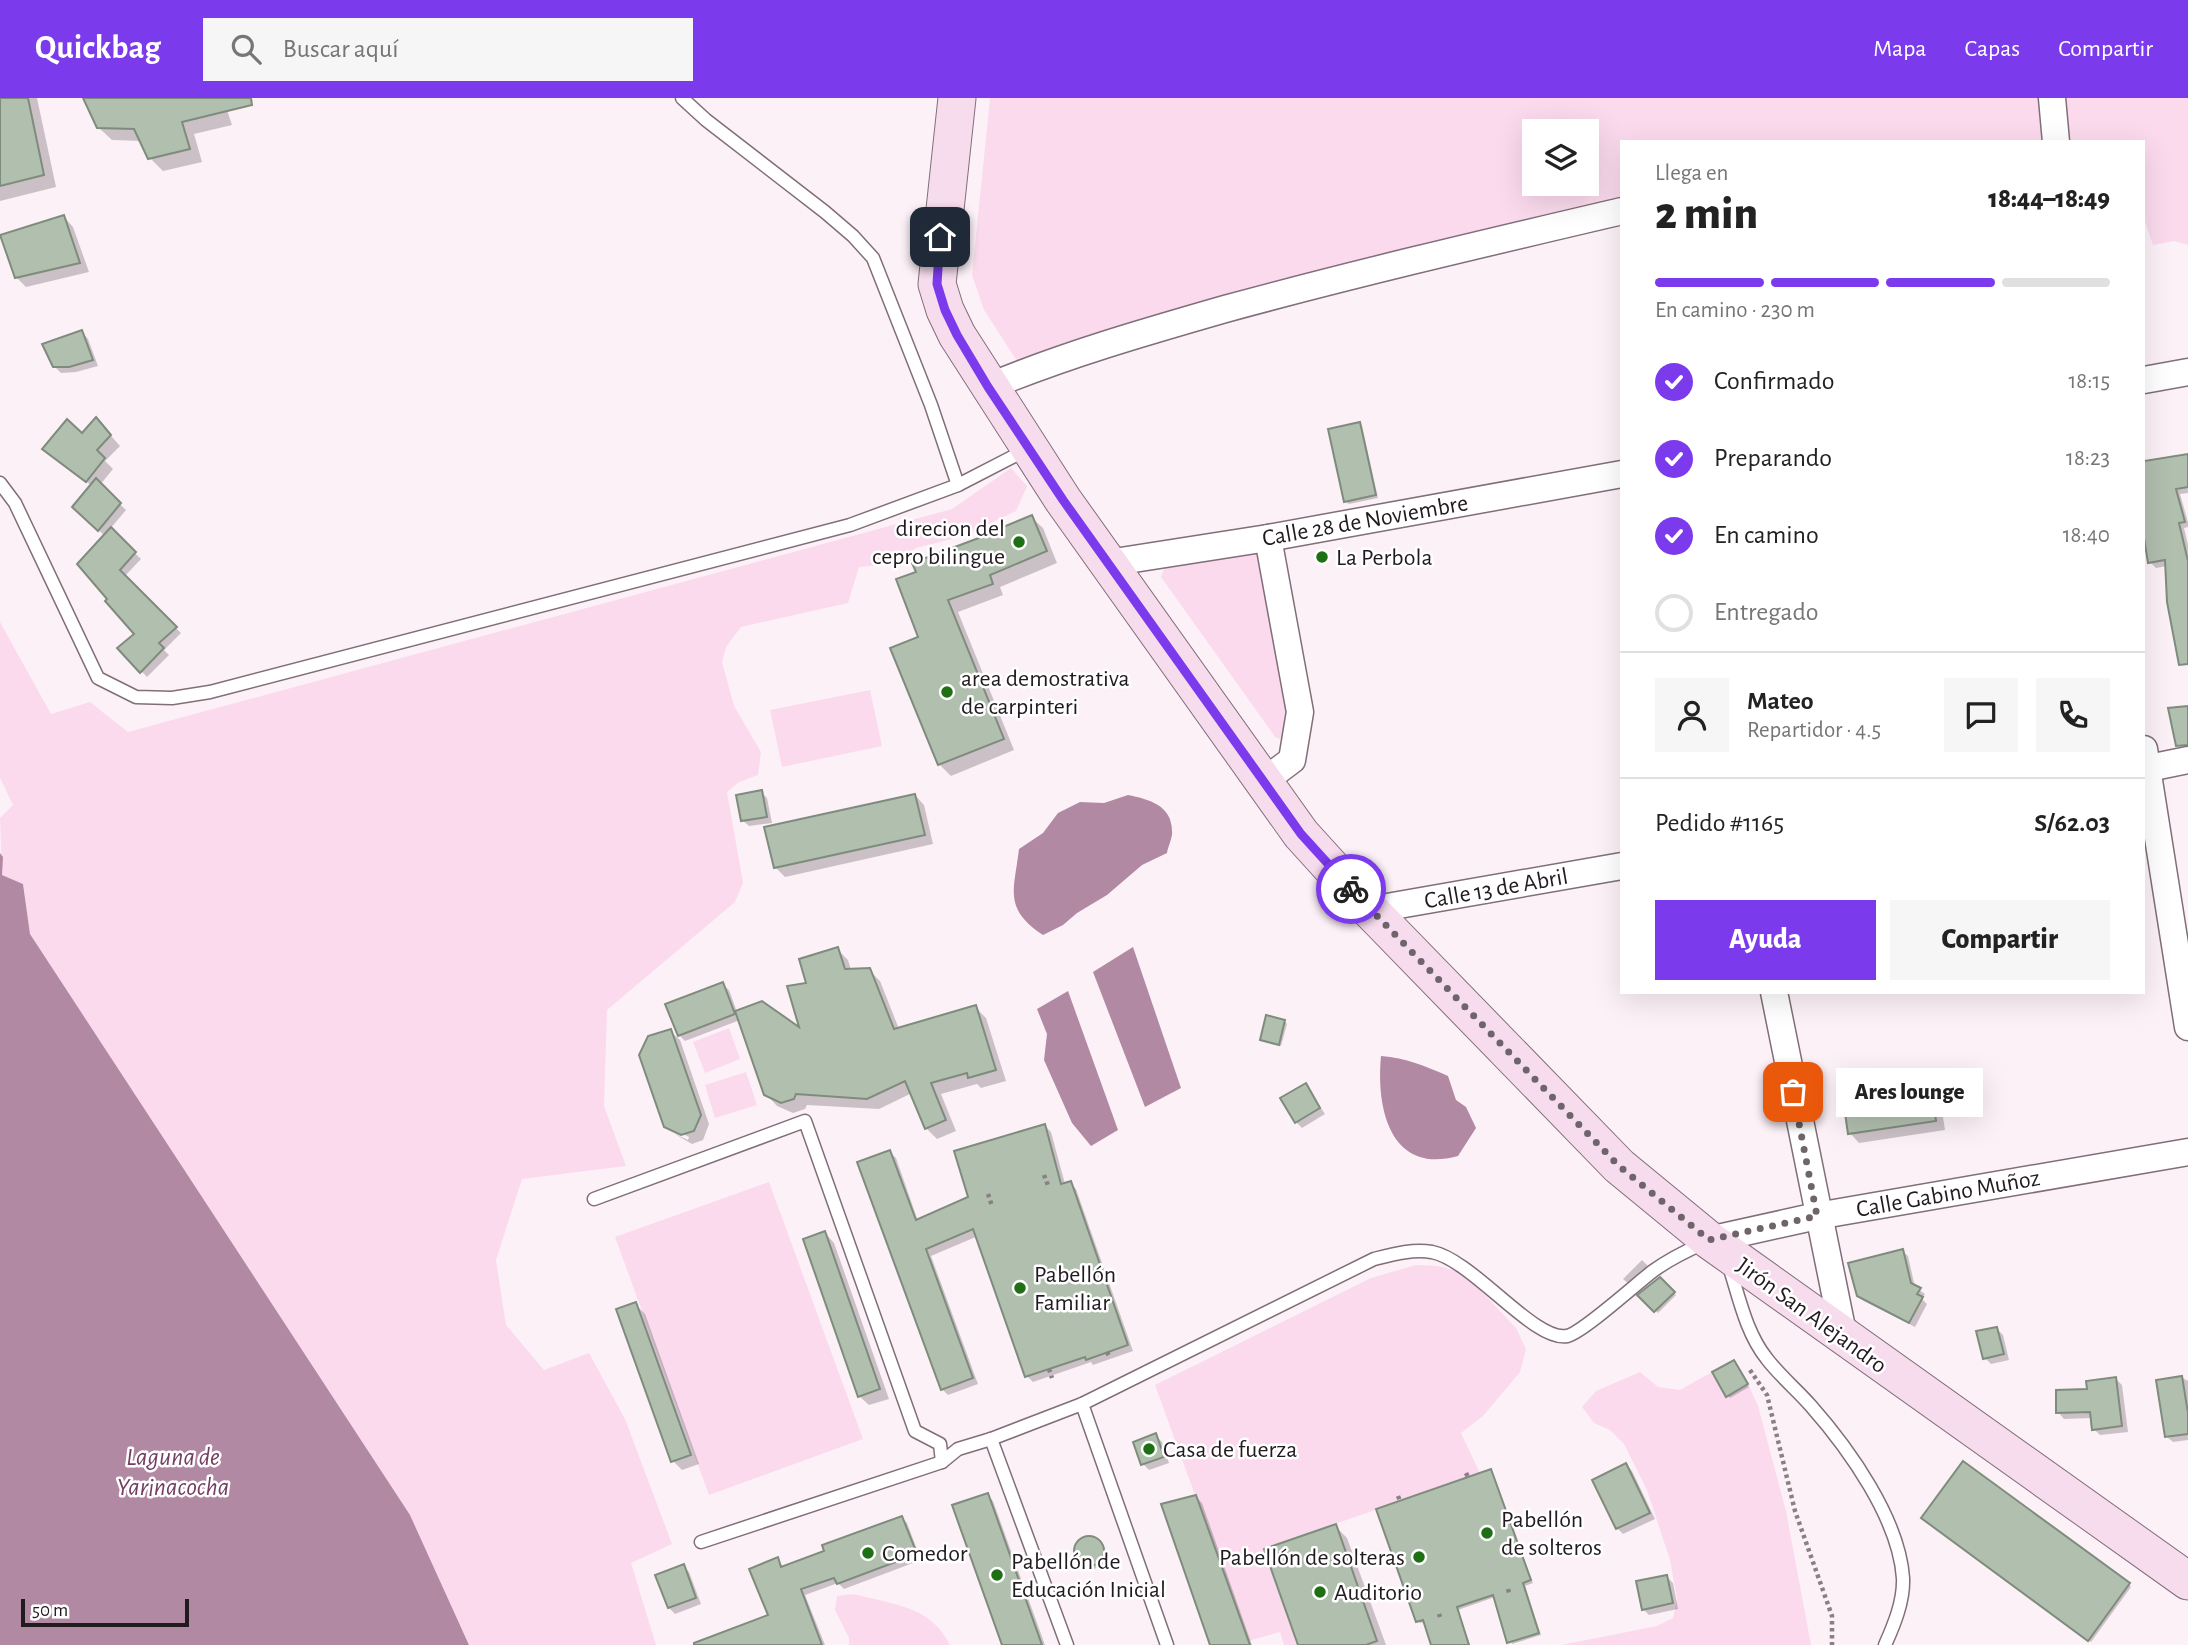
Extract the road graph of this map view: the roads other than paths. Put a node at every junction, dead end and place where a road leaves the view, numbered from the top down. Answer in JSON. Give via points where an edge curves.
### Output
{"nodes":[{"id":1,"x":682,"y":98,"type":"edge"},
{"id":2,"x":957,"y":98,"type":"edge"},
{"id":3,"x":2052,"y":98,"type":"edge"},
{"id":4,"x":2056,"y":140,"type":"edge"},
{"id":5,"x":1620,"y":211,"type":"edge"},
{"id":6,"x":2188,"y":372,"type":"edge"},
{"id":7,"x":2145,"y":380,"type":"edge"},
{"id":8,"x":988,"y":387,"type":"junction"},
{"id":9,"x":1030,"y":448,"type":"junction"},
{"id":10,"x":1620,"y":474,"type":"edge"},
{"id":11,"x":0,"y":483,"type":"edge"},
{"id":12,"x":958,"y":485,"type":"junction"},
{"id":13,"x":1268,"y":538,"type":"junction"},
{"id":14,"x":1108,"y":563,"type":"junction"},
{"id":15,"x":2188,"y":761,"type":"edge"},
{"id":16,"x":2145,"y":762,"type":"edge"},
{"id":17,"x":1264,"y":781,"type":"junction"},
{"id":18,"x":1620,"y":866,"type":"edge"},
{"id":19,"x":1370,"y":910,"type":"junction"},
{"id":20,"x":1773,"y":994,"type":"edge"},
{"id":21,"x":2188,"y":1027,"type":"edge"},
{"id":22,"x":2188,"y":1152,"type":"edge"},
{"id":23,"x":594,"y":1199,"type":"dead end"},
{"id":24,"x":1817,"y":1216,"type":"junction"},
{"id":25,"x":1717,"y":1246,"type":"junction"},
{"id":26,"x":1844,"y":1338,"type":"junction"},
{"id":27,"x":1082,"y":1404,"type":"junction"},
{"id":28,"x":992,"y":1439,"type":"junction"},
{"id":29,"x":942,"y":1462,"type":"junction"},
{"id":30,"x":701,"y":1542,"type":"dead end"},
{"id":31,"x":2188,"y":1581,"type":"edge"},
{"id":32,"x":1067,"y":1645,"type":"edge"},
{"id":33,"x":1167,"y":1645,"type":"edge"},
{"id":34,"x":1885,"y":1645,"type":"edge"}],
"edges":[{"from":1,"to":12,"type":"lane","via":[[825,212],[873,258],[932,405]]},
{"from":2,"to":8,"type":"street","name":"Jirón San Alejandro","via":[[937,284],[957,335]]},
{"from":3,"to":4,"type":"street"},
{"from":5,"to":8,"type":"street","via":[[1165,326],[1037,366]]},
{"from":6,"to":7,"type":"street"},
{"from":8,"to":9,"type":"street","name":"Jirón San Alejandro"},
{"from":9,"to":12,"type":"lane"},
{"from":9,"to":14,"type":"street","name":"Jirón San Alejandro"},
{"from":10,"to":13,"type":"street","name":"Calle 28 de Noviembre"},
{"from":11,"to":12,"type":"lane","via":[[15,503],[98,678],[136,698],[210,692],[850,525]]},
{"from":13,"to":14,"type":"street","name":"Calle 28 de Noviembre"},
{"from":13,"to":17,"type":"street","via":[[1300,712],[1292,760]]},
{"from":14,"to":17,"type":"street","name":"Jirón San Alejandro"},
{"from":15,"to":16,"type":"street"},
{"from":16,"to":21,"type":"street"},
{"from":17,"to":19,"type":"street","name":"Jirón San Alejandro","via":[[1301,834]]},
{"from":18,"to":19,"type":"street","name":"Calle 13 de Abril"},
{"from":19,"to":25,"type":"street","name":"Jirón San Alejandro","via":[[1619,1166]]},
{"from":20,"to":24,"type":"street"},
{"from":22,"to":24,"type":"street","name":"Calle Gabino Muñoz"},
{"from":23,"to":29,"type":"lane","via":[[805,1121],[915,1431],[940,1444]]},
{"from":24,"to":25,"type":"street","name":"Calle Gabino Muñoz"},
{"from":24,"to":26,"type":"street"},
{"from":25,"to":26,"type":"street","name":"Jirón San Alejandro"},
{"from":25,"to":27,"type":"lane","via":[[1680,1254],[1566,1336],[1543,1332],[1457,1263],[1435,1253],[1413,1250],[1374,1259]]},
{"from":25,"to":34,"type":"lane","via":[[1744,1317],[1766,1358],[1839,1441],[1877,1502],[1897,1546],[1903,1581],[1896,1621]]},
{"from":26,"to":31,"type":"street","name":"Jirón San Alejandro"},
{"from":27,"to":28,"type":"lane"},
{"from":27,"to":33,"type":"lane"},
{"from":28,"to":29,"type":"lane","via":[[958,1449]]},
{"from":28,"to":32,"type":"lane"},
{"from":29,"to":30,"type":"lane"}]}
